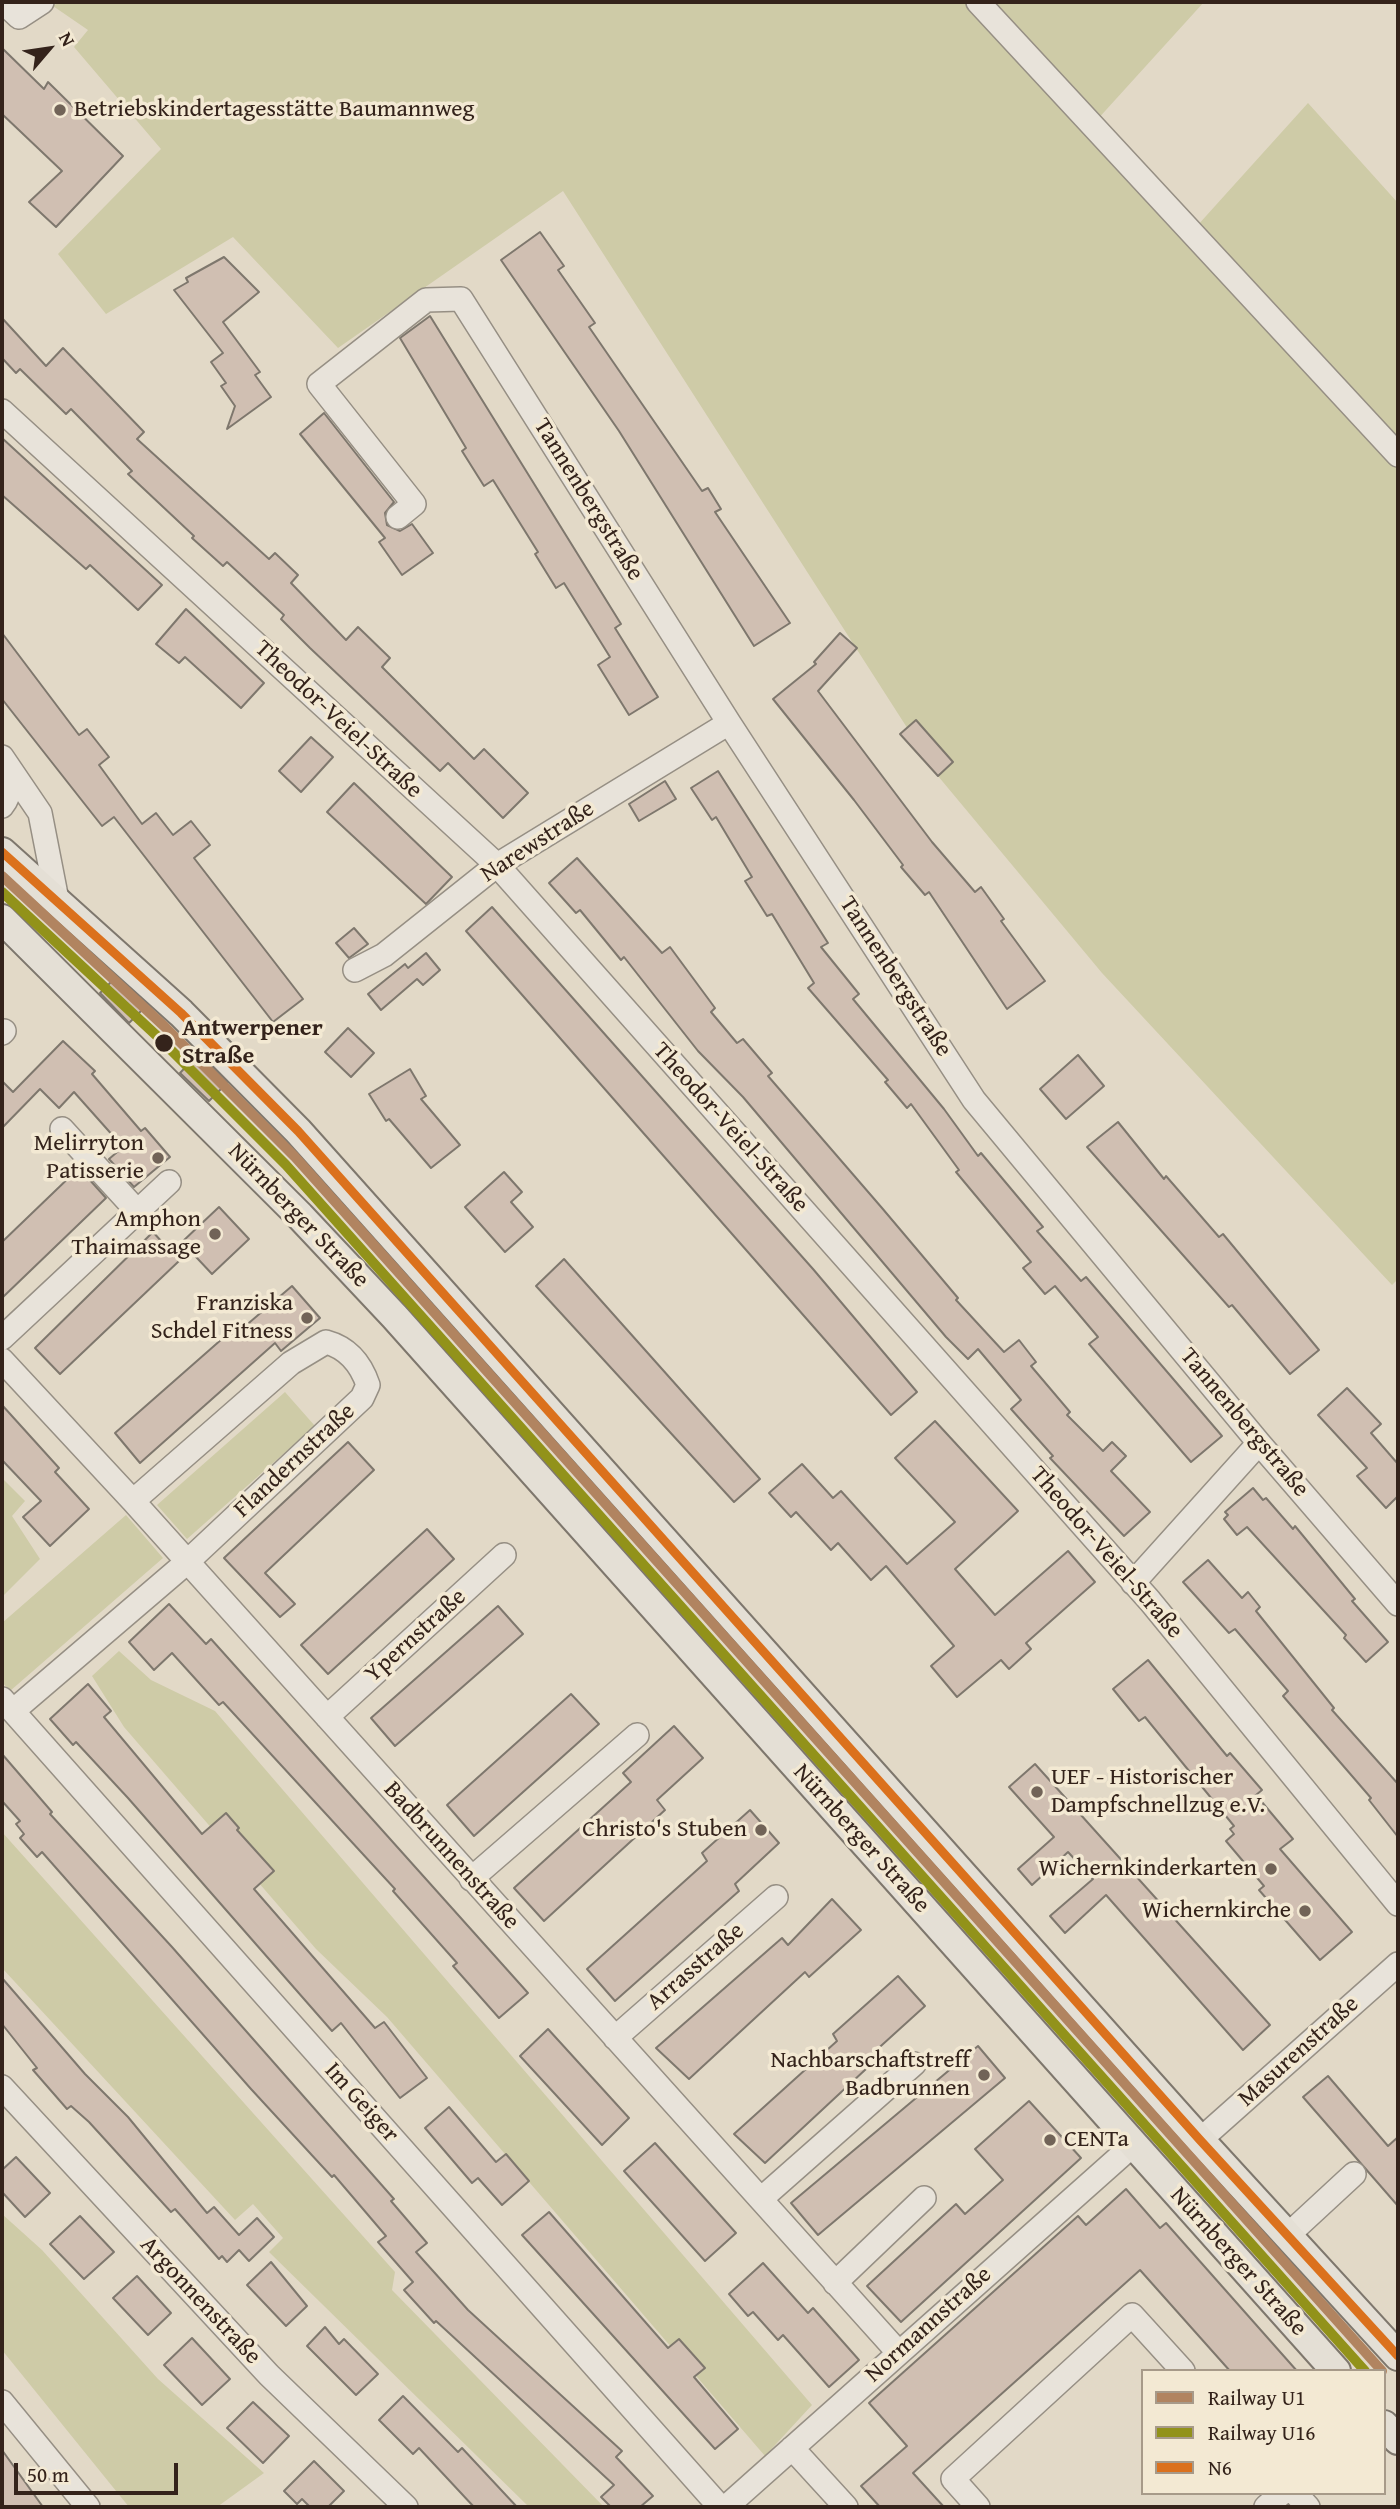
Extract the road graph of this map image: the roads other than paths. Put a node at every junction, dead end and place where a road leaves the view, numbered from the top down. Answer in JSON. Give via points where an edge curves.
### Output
{"nodes":[{"id":1,"x":42,"y":2,"type":"edge"},
{"id":2,"x":978,"y":2,"type":"edge"},
{"id":3,"x":11,"y":10,"type":"edge"},
{"id":4,"x":2,"y":411,"type":"edge"},
{"id":5,"x":1398,"y":455,"type":"edge"},
{"id":6,"x":398,"y":517,"type":"dead end"},
{"id":7,"x":729,"y":723,"type":"junction"},
{"id":8,"x":2,"y":757,"type":"edge"},
{"id":9,"x":2,"y":806,"type":"edge"},
{"id":10,"x":2,"y":852,"type":"edge"},
{"id":11,"x":497,"y":865,"type":"junction"},
{"id":12,"x":57,"y":900,"type":"junction"},
{"id":13,"x":2,"y":919,"type":"edge"},
{"id":14,"x":355,"y":970,"type":"dead end"},
{"id":15,"x":62,"y":1129,"type":"dead end"},
{"id":16,"x":169,"y":1182,"type":"dead end"},
{"id":17,"x":137,"y":1211,"type":"junction"},
{"id":18,"x":2,"y":1338,"type":"edge"},
{"id":19,"x":2,"y":1360,"type":"edge"},
{"id":20,"x":1259,"y":1443,"type":"junction"},
{"id":21,"x":133,"y":1501,"type":"junction"},
{"id":22,"x":505,"y":1555,"type":"dead end"},
{"id":23,"x":186,"y":1563,"type":"junction"},
{"id":24,"x":1133,"y":1583,"type":"junction"},
{"id":25,"x":1398,"y":1604,"type":"edge"},
{"id":26,"x":8,"y":1705,"type":"edge"},
{"id":27,"x":327,"y":1717,"type":"junction"},
{"id":28,"x":637,"y":1735,"type":"dead end"},
{"id":29,"x":471,"y":1879,"type":"junction"},
{"id":30,"x":776,"y":1897,"type":"dead end"},
{"id":31,"x":1398,"y":1904,"type":"edge"},
{"id":32,"x":1398,"y":1964,"type":"edge"},
{"id":33,"x":615,"y":2038,"type":"junction"},
{"id":34,"x":914,"y":2064,"type":"dead end"},
{"id":35,"x":2,"y":2087,"type":"edge"},
{"id":36,"x":1200,"y":2140,"type":"junction"},
{"id":37,"x":1133,"y":2145,"type":"junction"},
{"id":38,"x":1354,"y":2174,"type":"dead end"},
{"id":39,"x":924,"y":2198,"type":"dead end"},
{"id":40,"x":761,"y":2199,"type":"junction"},
{"id":41,"x":1288,"y":2235,"type":"junction"},
{"id":42,"x":835,"y":2283,"type":"junction"},
{"id":43,"x":898,"y":2352,"type":"junction"},
{"id":44,"x":1398,"y":2356,"type":"edge"},
{"id":45,"x":1181,"y":2369,"type":"edge"},
{"id":46,"x":1334,"y":2369,"type":"edge"},
{"id":47,"x":2,"y":2402,"type":"edge"},
{"id":48,"x":1386,"y":2427,"type":"edge"},
{"id":49,"x":1398,"y":2440,"type":"edge"},
{"id":50,"x":792,"y":2448,"type":"junction"},
{"id":51,"x":1280,"y":2495,"type":"edge"},
{"id":52,"x":88,"y":2507,"type":"edge"},
{"id":53,"x":406,"y":2507,"type":"edge"},
{"id":54,"x":720,"y":2507,"type":"edge"},
{"id":55,"x":726,"y":2507,"type":"edge"},
{"id":56,"x":846,"y":2507,"type":"edge"},
{"id":57,"x":978,"y":2507,"type":"edge"},
{"id":58,"x":1266,"y":2507,"type":"edge"}],
"edges":[{"from":1,"to":3,"type":"street"},
{"from":2,"to":5,"type":"street"},
{"from":4,"to":11,"type":"street","name":"Theodor-Veiel-Straße"},
{"from":6,"to":7,"type":"street","name":"Tannenbergstraße","via":[[414,505],[319,384],[426,300],[461,299]]},
{"from":7,"to":11,"type":"street","name":"Narewstraße"},
{"from":7,"to":20,"type":"street","name":"Tannenbergstraße","via":[[974,1100]]},
{"from":8,"to":9,"type":"street","via":[[10,781]]},
{"from":8,"to":12,"type":"street","via":[[40,813]]},
{"from":10,"to":12,"type":"main road"},
{"from":11,"to":14,"type":"street","name":"Narewstraße","via":[[384,955]]},
{"from":11,"to":24,"type":"street","name":"Theodor-Veiel-Straße"},
{"from":12,"to":36,"type":"main road","via":[[181,1013],[298,1131]]},
{"from":13,"to":37,"type":"main road","name":"Nürnberger Straße","via":[[395,1317]]},
{"from":15,"to":17,"type":"street"},
{"from":16,"to":17,"type":"street"},
{"from":17,"to":18,"type":"street"},
{"from":19,"to":21,"type":"street","name":"Badbrunnenstraße"},
{"from":20,"to":24,"type":"street"},
{"from":20,"to":25,"type":"street","name":"Tannenbergstraße"},
{"from":21,"to":23,"type":"street","name":"Badbrunnenstraße"},
{"from":21,"to":23,"type":"street","name":"Flandernstraße","via":[[291,1363],[326,1342],[350,1354],[368,1385],[362,1398]]},
{"from":22,"to":27,"type":"street","name":"Ypernstraße"},
{"from":23,"to":26,"type":"street","name":"Flandernstraße"},
{"from":23,"to":27,"type":"street","name":"Badbrunnenstraße"},
{"from":24,"to":31,"type":"street","name":"Theodor-Veiel-Straße"},
{"from":26,"to":54,"type":"street","name":"Im Geiger"},
{"from":27,"to":29,"type":"street","name":"Badbrunnenstraße"},
{"from":28,"to":29,"type":"street"},
{"from":29,"to":33,"type":"street","name":"Badbrunnenstraße"},
{"from":30,"to":33,"type":"street","name":"Arrasstraße"},
{"from":32,"to":36,"type":"street","name":"Masurenstraße"},
{"from":33,"to":40,"type":"street","name":"Badbrunnenstraße"},
{"from":34,"to":40,"type":"street"},
{"from":35,"to":53,"type":"street","name":"Argonnenstraße","via":[[269,2375]]},
{"from":36,"to":41,"type":"main road"},
{"from":37,"to":43,"type":"street","name":"Normannstraße"},
{"from":37,"to":46,"type":"main road","name":"Nürnberger Straße"},
{"from":38,"to":41,"type":"street"},
{"from":39,"to":42,"type":"street"},
{"from":40,"to":42,"type":"street","name":"Badbrunnenstraße"},
{"from":41,"to":44,"type":"main road"},
{"from":42,"to":43,"type":"street","name":"Badbrunnenstraße"},
{"from":43,"to":50,"type":"street","name":"Normannstraße"},
{"from":45,"to":57,"type":"street","via":[[1132,2315],[953,2479]]},
{"from":47,"to":52,"type":"street"},
{"from":48,"to":49,"type":"main road"},
{"from":50,"to":55,"type":"street","name":"Normannstraße"},
{"from":50,"to":56,"type":"street"},
{"from":51,"to":58,"type":"street"}]}
